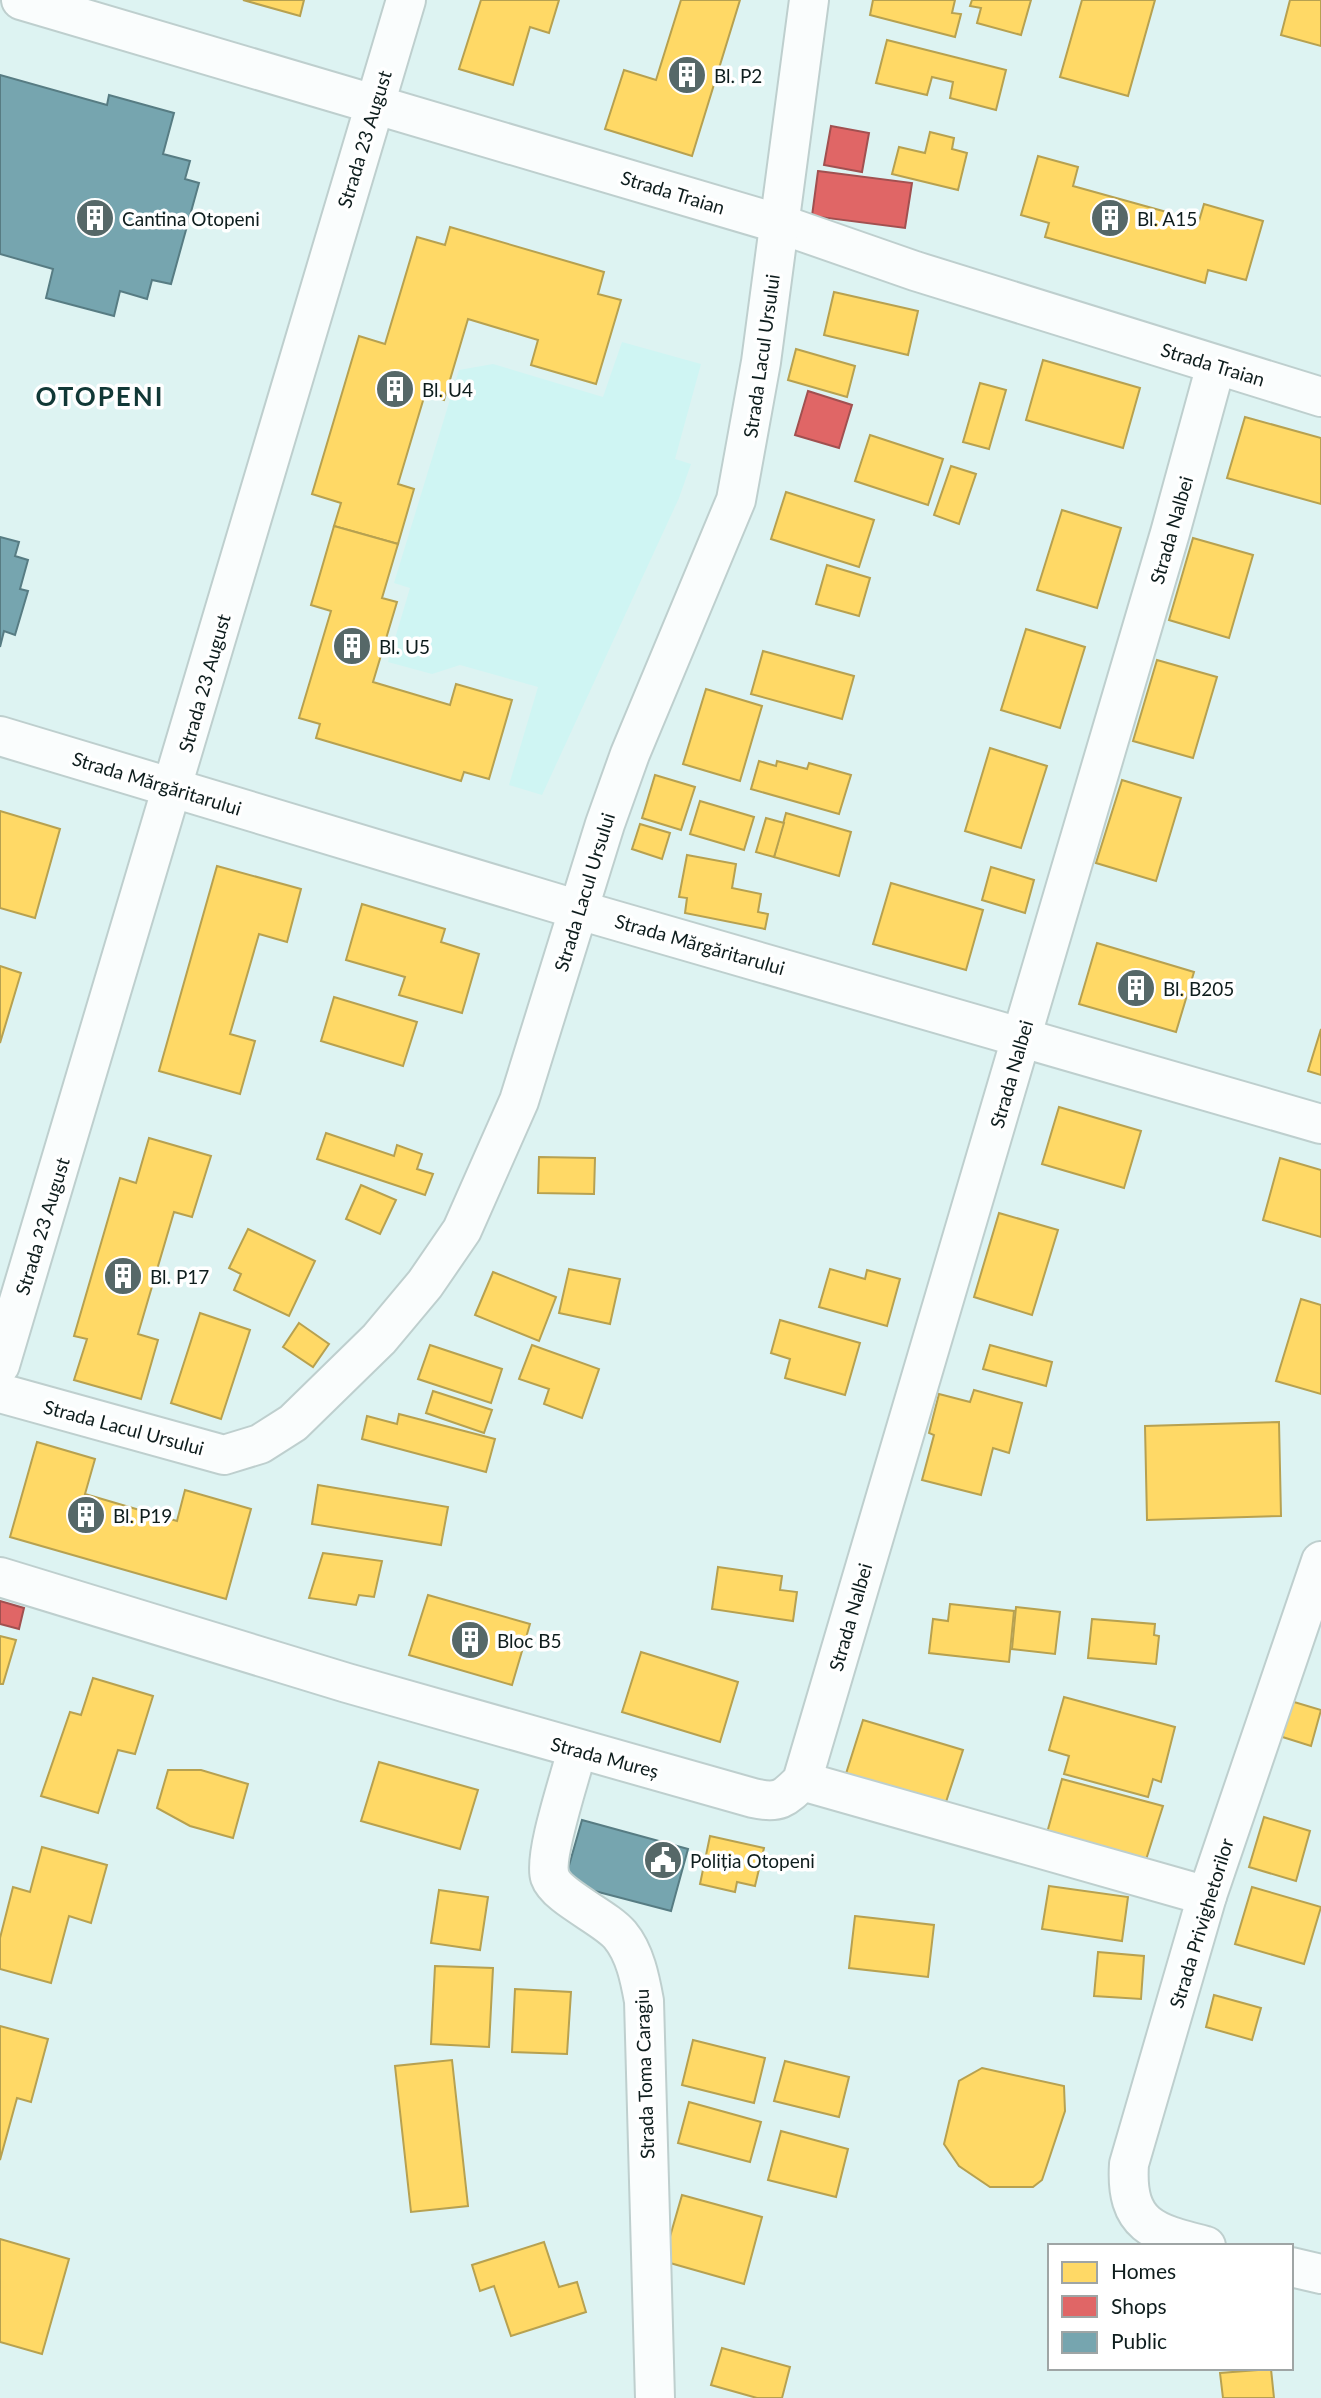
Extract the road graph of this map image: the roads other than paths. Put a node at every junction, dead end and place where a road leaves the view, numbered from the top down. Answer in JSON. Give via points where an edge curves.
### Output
{"nodes":[{"id":1,"x":24,"y":0,"type":"edge"},
{"id":2,"x":406,"y":0,"type":"edge"},
{"id":3,"x":809,"y":0,"type":"edge"},
{"id":4,"x":375,"y":102,"type":"junction"},
{"id":5,"x":780,"y":224,"type":"junction"},
{"id":6,"x":1216,"y":365,"type":"junction"},
{"id":7,"x":1321,"y":397,"type":"edge"},
{"id":8,"x":0,"y":736,"type":"edge"},
{"id":9,"x":174,"y":787,"type":"junction"},
{"id":10,"x":579,"y":910,"type":"junction"},
{"id":11,"x":1022,"y":1037,"type":"junction"},
{"id":12,"x":1321,"y":1124,"type":"edge"},
{"id":13,"x":0,"y":1366,"type":"edge"},
{"id":14,"x":0,"y":1394,"type":"edge"},
{"id":15,"x":1321,"y":1562,"type":"edge"},
{"id":16,"x":0,"y":1577,"type":"edge"},
{"id":17,"x":577,"y":1750,"type":"junction"},
{"id":18,"x":802,"y":1781,"type":"junction"},
{"id":19,"x":1207,"y":1896,"type":"junction"},
{"id":20,"x":1198,"y":2244,"type":"edge"},
{"id":21,"x":1293,"y":2267,"type":"edge"},
{"id":22,"x":1321,"y":2274,"type":"edge"},
{"id":23,"x":655,"y":2398,"type":"edge"}],
"edges":[{"from":1,"to":4,"type":"street","name":"Strada Traian"},
{"from":2,"to":4,"type":"street","name":"Strada 23 August"},
{"from":3,"to":5,"type":"street","name":"Strada Lacul Ursului"},
{"from":4,"to":5,"type":"street","name":"Strada Traian"},
{"from":4,"to":9,"type":"street","name":"Strada 23 August"},
{"from":5,"to":6,"type":"street","name":"Strada Traian"},
{"from":5,"to":10,"type":"street","name":"Strada Lacul Ursului","via":[[736,500],[630,754]]},
{"from":6,"to":7,"type":"street","name":"Strada Traian"},
{"from":6,"to":11,"type":"street","name":"Strada Nalbei"},
{"from":8,"to":9,"type":"street","name":"Strada Mărgăritarului"},
{"from":9,"to":10,"type":"street","name":"Strada Mărgăritarului"},
{"from":9,"to":13,"type":"street","name":"Strada 23 August"},
{"from":10,"to":11,"type":"street","name":"Strada Mărgăritarului"},
{"from":10,"to":14,"type":"street","name":"Strada Lacul Ursului","via":[[519,1101],[462,1230],[379,1339],[293,1423],[260,1444],[224,1455]]},
{"from":11,"to":12,"type":"street","name":"Strada Mărgăritarului"},
{"from":11,"to":18,"type":"street","name":"Strada Nalbei"},
{"from":15,"to":19,"type":"street","name":"Strada Privighetorilor"},
{"from":16,"to":17,"type":"street","name":"Strada Mureș"},
{"from":17,"to":18,"type":"street","name":"Strada Mureș","via":[[771,1802],[785,1797]]},
{"from":17,"to":23,"type":"street","name":"Strada Toma Caragiu","via":[[549,1856],[550,1877],[620,1936],[638,1970]]},
{"from":18,"to":19,"type":"street"},
{"from":19,"to":20,"type":"street","name":"Strada Privighetorilor","via":[[1129,2164],[1128,2185],[1131,2203],[1151,2228]]},
{"from":21,"to":22,"type":"street"}]}
